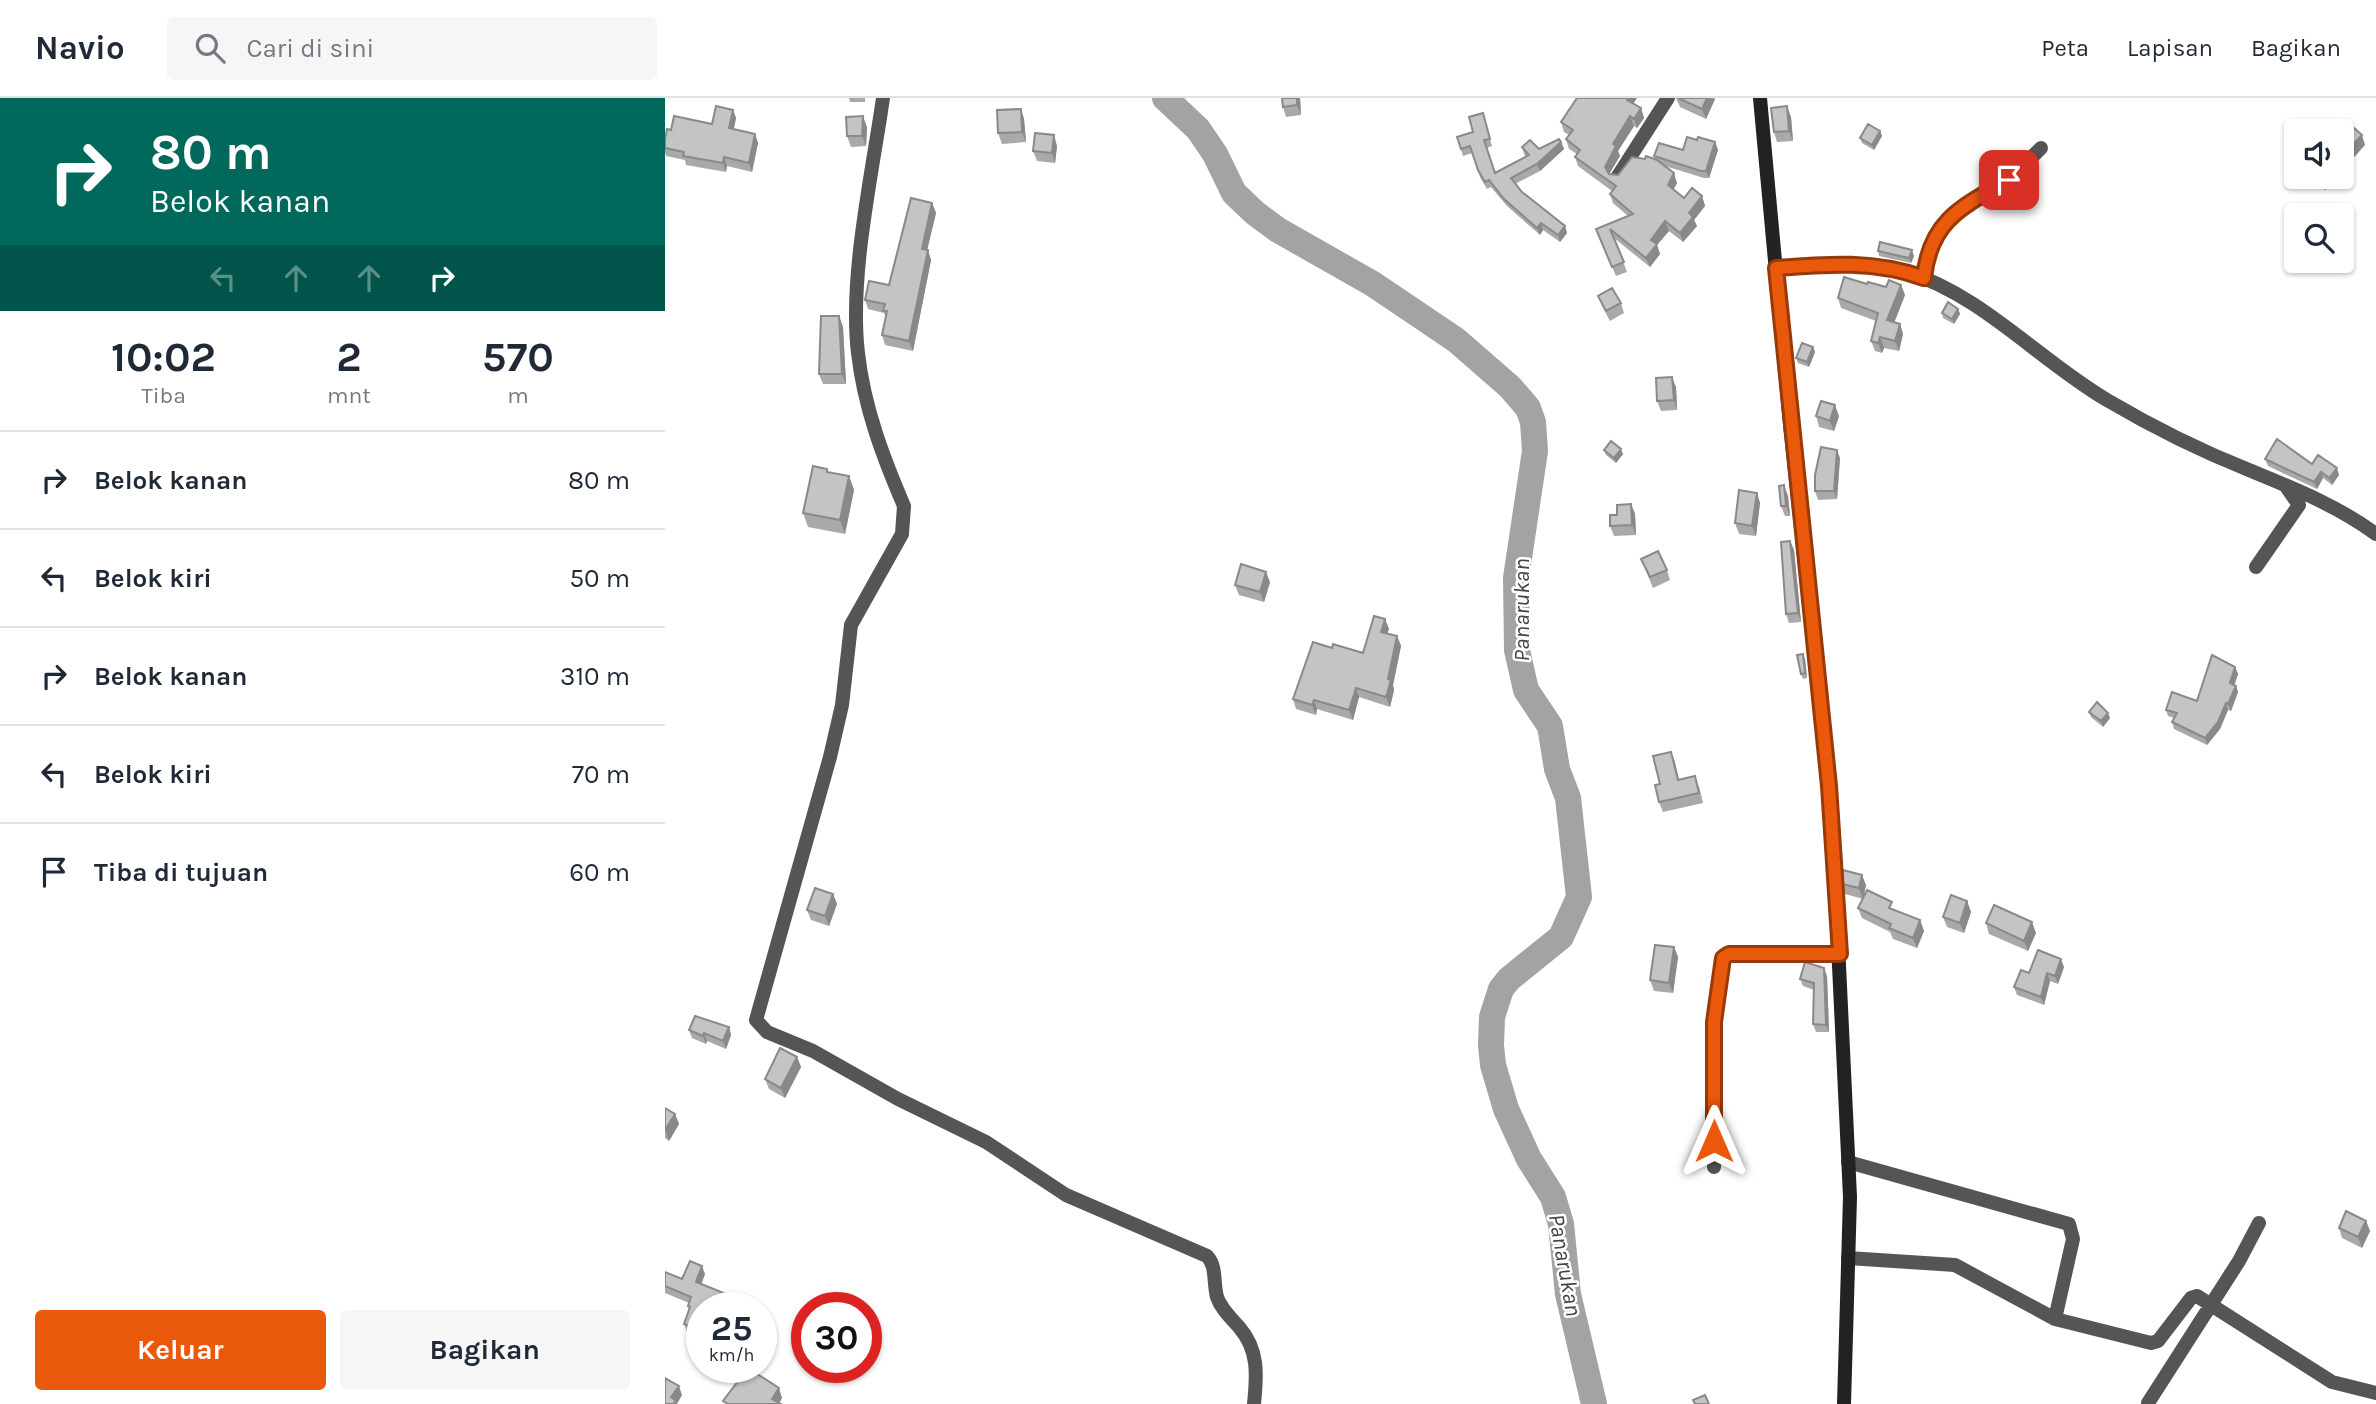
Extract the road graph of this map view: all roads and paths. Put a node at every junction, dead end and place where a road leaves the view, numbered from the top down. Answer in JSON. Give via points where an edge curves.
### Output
{"nodes":[{"id":1,"x":883,"y":98,"type":"edge"},
{"id":2,"x":1668,"y":98,"type":"edge"},
{"id":3,"x":1760,"y":98,"type":"edge"},
{"id":4,"x":2041,"y":148,"type":"dead end"},
{"id":5,"x":1618,"y":176,"type":"edge"},
{"id":6,"x":1776,"y":268,"type":"junction"},
{"id":7,"x":1924,"y":278,"type":"junction"},
{"id":8,"x":2282,"y":481,"type":"junction"},
{"id":9,"x":2376,"y":534,"type":"edge"},
{"id":10,"x":2256,"y":567,"type":"dead end"},
{"id":11,"x":1840,"y":954,"type":"junction"},
{"id":12,"x":1848,"y":1162,"type":"junction"},
{"id":13,"x":1714,"y":1167,"type":"dead end"},
{"id":14,"x":2259,"y":1223,"type":"dead end"},
{"id":15,"x":1848,"y":1258,"type":"junction"},
{"id":16,"x":2210,"y":1304,"type":"junction"},
{"id":17,"x":2055,"y":1319,"type":"junction"},
{"id":18,"x":2376,"y":1394,"type":"edge"},
{"id":19,"x":2148,"y":1402,"type":"edge"},
{"id":20,"x":1254,"y":1404,"type":"edge"},
{"id":21,"x":1844,"y":1404,"type":"edge"}],
"edges":[{"from":1,"to":20,"type":"street","via":[[856,301],[857,352],[867,406],[905,519],[902,534],[851,625],[835,735],[756,1020],[767,1031],[986,1142],[1066,1195],[1207,1256],[1213,1263],[1221,1307],[1254,1350]]},
{"from":2,"to":5,"type":"street"},
{"from":3,"to":6,"type":"street"},
{"from":4,"to":7,"type":"street","via":[[2009,180],[1966,203],[1945,223],[1930,247]]},
{"from":6,"to":7,"type":"street","via":[[1861,264]]},
{"from":6,"to":11,"type":"street","via":[[1829,786]]},
{"from":7,"to":8,"type":"street","via":[[1989,317],[2109,401],[2249,470]]},
{"from":8,"to":9,"type":"street","via":[[2322,499]]},
{"from":8,"to":10,"type":"street","via":[[2299,505]]},
{"from":11,"to":12,"type":"street"},
{"from":11,"to":13,"type":"street","via":[[1729,954],[1723,958],[1714,1022]]},
{"from":12,"to":15,"type":"street"},
{"from":12,"to":17,"type":"street","via":[[2069,1224],[2073,1239]]},
{"from":14,"to":16,"type":"street"},
{"from":15,"to":17,"type":"street","via":[[1955,1265]]},
{"from":15,"to":21,"type":"street"},
{"from":16,"to":17,"type":"street","via":[[2192,1297],[2155,1343]]},
{"from":16,"to":18,"type":"street","via":[[2332,1382]]},
{"from":16,"to":19,"type":"street"}]}
